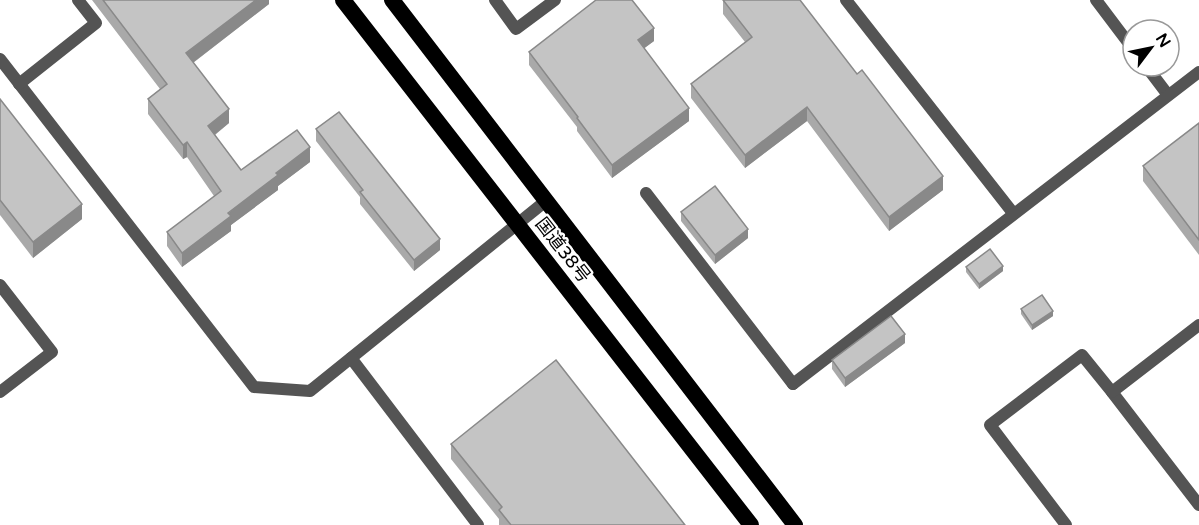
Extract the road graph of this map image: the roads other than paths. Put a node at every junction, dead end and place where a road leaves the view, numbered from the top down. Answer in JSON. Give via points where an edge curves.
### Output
{"nodes":[{"id":1,"x":78,"y":0,"type":"edge"},
{"id":2,"x":343,"y":0,"type":"edge"},
{"id":3,"x":392,"y":0,"type":"edge"},
{"id":4,"x":495,"y":0,"type":"edge"},
{"id":5,"x":555,"y":0,"type":"edge"},
{"id":6,"x":846,"y":0,"type":"edge"},
{"id":7,"x":1096,"y":0,"type":"edge"},
{"id":8,"x":1121,"y":33,"type":"edge"},
{"id":9,"x":0,"y":59,"type":"edge"},
{"id":10,"x":1199,"y":72,"type":"edge"},
{"id":11,"x":1155,"y":78,"type":"edge"},
{"id":12,"x":19,"y":84,"type":"junction"},
{"id":13,"x":1168,"y":95,"type":"junction"},
{"id":14,"x":646,"y":193,"type":"dead end"},
{"id":15,"x":547,"y":200,"type":"junction"},
{"id":16,"x":1013,"y":213,"type":"junction"},
{"id":17,"x":518,"y":224,"type":"junction"},
{"id":18,"x":0,"y":285,"type":"edge"},
{"id":19,"x":1199,"y":325,"type":"edge"},
{"id":20,"x":351,"y":358,"type":"junction"},
{"id":21,"x":0,"y":392,"type":"edge"},
{"id":22,"x":1112,"y":392,"type":"junction"},
{"id":23,"x":1199,"y":506,"type":"edge"},
{"id":24,"x":478,"y":525,"type":"edge"},
{"id":25,"x":751,"y":525,"type":"edge"},
{"id":26,"x":795,"y":525,"type":"edge"},
{"id":27,"x":1066,"y":525,"type":"edge"}],
"edges":[{"from":1,"to":12,"type":"street","via":[[96,23]]},
{"from":2,"to":17,"type":"highway","name":"国道38号"},
{"from":3,"to":15,"type":"highway","name":"国道38号"},
{"from":4,"to":5,"type":"street","via":[[516,28]]},
{"from":6,"to":16,"type":"street"},
{"from":7,"to":8,"type":"street"},
{"from":9,"to":12,"type":"street"},
{"from":10,"to":13,"type":"street"},
{"from":11,"to":13,"type":"street"},
{"from":12,"to":20,"type":"street","via":[[255,387],[310,391]]},
{"from":13,"to":16,"type":"street"},
{"from":14,"to":16,"type":"street","via":[[793,384]]},
{"from":15,"to":17,"type":"street"},
{"from":15,"to":26,"type":"highway","name":"国道38号"},
{"from":17,"to":20,"type":"street"},
{"from":17,"to":25,"type":"highway","name":"国道38号"},
{"from":18,"to":21,"type":"street","via":[[52,352]]},
{"from":19,"to":22,"type":"street"},
{"from":20,"to":24,"type":"street"},
{"from":22,"to":23,"type":"street"},
{"from":22,"to":27,"type":"street","via":[[1082,355],[990,424]]}]}
